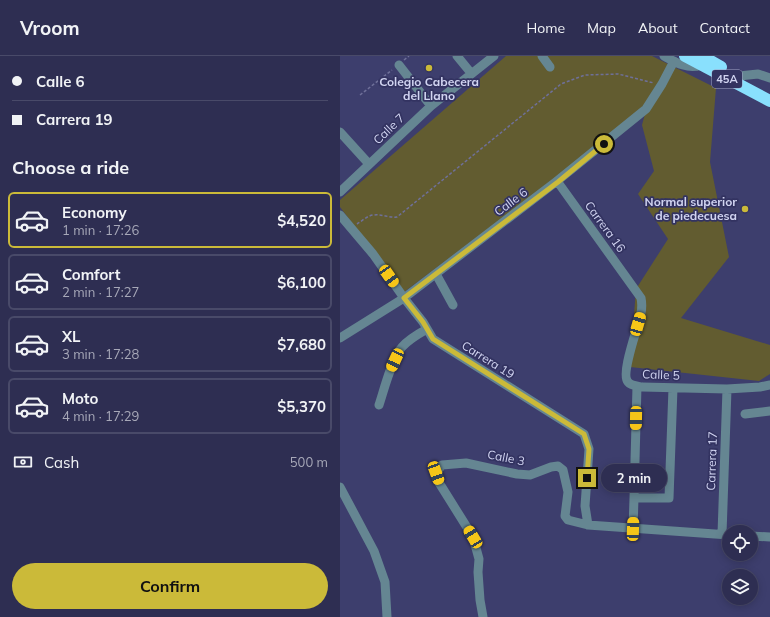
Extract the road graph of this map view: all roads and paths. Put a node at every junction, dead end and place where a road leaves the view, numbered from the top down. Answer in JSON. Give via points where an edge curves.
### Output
{"nodes":[{"id":1,"x":409,"y":56,"type":"edge"},
{"id":2,"x":457,"y":56,"type":"edge"},
{"id":3,"x":494,"y":56,"type":"edge"},
{"id":4,"x":542,"y":56,"type":"edge"},
{"id":5,"x":664,"y":56,"type":"edge"},
{"id":6,"x":685,"y":56,"type":"edge"},
{"id":7,"x":674,"y":61,"type":"junction"},
{"id":8,"x":701,"y":61,"type":"edge"},
{"id":9,"x":398,"y":65,"type":"junction"},
{"id":10,"x":550,"y":67,"type":"dead end"},
{"id":11,"x":471,"y":73,"type":"junction"},
{"id":12,"x":739,"y":76,"type":"junction"},
{"id":13,"x":770,"y":78,"type":"edge"},
{"id":14,"x":662,"y":84,"type":"junction"},
{"id":15,"x":770,"y":93,"type":"edge"},
{"id":16,"x":360,"y":95,"type":"dead end"},
{"id":17,"x":770,"y":102,"type":"edge"},
{"id":18,"x":431,"y":106,"type":"junction"},
{"id":19,"x":340,"y":132,"type":"edge"},
{"id":20,"x":369,"y":164,"type":"junction"},
{"id":21,"x":558,"y":182,"type":"junction"},
{"id":22,"x":340,"y":192,"type":"edge"},
{"id":23,"x":340,"y":215,"type":"edge"},
{"id":24,"x":352,"y":229,"type":"junction"},
{"id":25,"x":436,"y":274,"type":"junction"},
{"id":26,"x":634,"y":287,"type":"joint"},
{"id":27,"x":404,"y":298,"type":"junction"},
{"id":28,"x":453,"y":305,"type":"dead end"},
{"id":29,"x":427,"y":329,"type":"junction"},
{"id":30,"x":340,"y":338,"type":"edge"},
{"id":31,"x":770,"y":385,"type":"edge"},
{"id":32,"x":637,"y":386,"type":"junction"},
{"id":33,"x":673,"y":388,"type":"junction"},
{"id":34,"x":727,"y":389,"type":"junction"},
{"id":35,"x":379,"y":405,"type":"dead end"},
{"id":36,"x":770,"y":410,"type":"edge"},
{"id":37,"x":745,"y":414,"type":"dead end"},
{"id":38,"x":340,"y":487,"type":"edge"},
{"id":39,"x":634,"y":498,"type":"junction"},
{"id":40,"x":588,"y":525,"type":"junction"},
{"id":41,"x":725,"y":525,"type":"edge"},
{"id":42,"x":633,"y":529,"type":"junction"},
{"id":43,"x":722,"y":534,"type":"edge"},
{"id":44,"x":758,"y":536,"type":"edge"},
{"id":45,"x":770,"y":537,"type":"edge"},
{"id":46,"x":387,"y":617,"type":"edge"},
{"id":47,"x":483,"y":617,"type":"edge"}],
"edges":[{"from":1,"to":9,"type":"path"},
{"from":2,"to":11,"type":"street"},
{"from":3,"to":11,"type":"street","name":"Calle 7"},
{"from":4,"to":10,"type":"street"},
{"from":5,"to":7,"type":"street"},
{"from":6,"to":8,"type":"highway","number":"45A"},
{"from":7,"to":8,"type":"street","via":[[695,68]]},
{"from":7,"to":14,"type":"street","name":"Calle 6"},
{"from":8,"to":12,"type":"highway","number":"45A"},
{"from":8,"to":17,"type":"highway","number":"45A"},
{"from":9,"to":16,"type":"path"},
{"from":9,"to":18,"type":"street"},
{"from":11,"to":18,"type":"street","name":"Calle 7"},
{"from":12,"to":13,"type":"street","via":[[758,74]]},
{"from":12,"to":15,"type":"highway","number":"45A"},
{"from":14,"to":21,"type":"street","name":"Calle 6","via":[[646,109]]},
{"from":14,"to":24,"type":"path","via":[[618,74],[585,75],[561,84],[397,217],[369,216]]},
{"from":18,"to":20,"type":"street","name":"Calle 7"},
{"from":19,"to":20,"type":"street"},
{"from":20,"to":22,"type":"street","name":"Calle 7"},
{"from":21,"to":25,"type":"street","name":"Calle 6"},
{"from":21,"to":26,"type":"street","name":"Carrera 16"},
{"from":23,"to":24,"type":"street","name":"Carrera 19"},
{"from":24,"to":27,"type":"street","name":"Carrera 19"},
{"from":25,"to":27,"type":"street","name":"Calle 6"},
{"from":25,"to":28,"type":"street"},
{"from":26,"to":32,"type":"street","name":"Calle 5","via":[[641,298],[642,306],[626,375],[628,383]]},
{"from":27,"to":29,"type":"street","name":"Carrera 19"},
{"from":27,"to":30,"type":"street","name":"Calle 6"},
{"from":29,"to":35,"type":"street","via":[[401,348],[389,372]]},
{"from":29,"to":40,"type":"street","name":"Carrera 19","via":[[433,339],[584,434],[589,449],[585,506]]},
{"from":31,"to":34,"type":"street","name":"Calle 5"},
{"from":32,"to":33,"type":"street","name":"Calle 5"},
{"from":32,"to":39,"type":"street"},
{"from":33,"to":34,"type":"street","name":"Calle 5"},
{"from":33,"to":39,"type":"street","via":[[670,498]]},
{"from":34,"to":41,"type":"street","name":"Carrera 17"},
{"from":36,"to":37,"type":"street"},
{"from":38,"to":46,"type":"street","via":[[374,551],[385,582]]},
{"from":39,"to":42,"type":"street"},
{"from":40,"to":42,"type":"street","name":"Calle 3"},
{"from":40,"to":47,"type":"street","name":"Calle 3","via":[[568,520],[565,516],[568,492],[563,470],[558,466],[530,475],[466,463],[442,465],[436,473],[438,481],[473,537],[479,559]]},
{"from":42,"to":43,"type":"street","name":"Calle 3"},
{"from":44,"to":45,"type":"street"}]}
